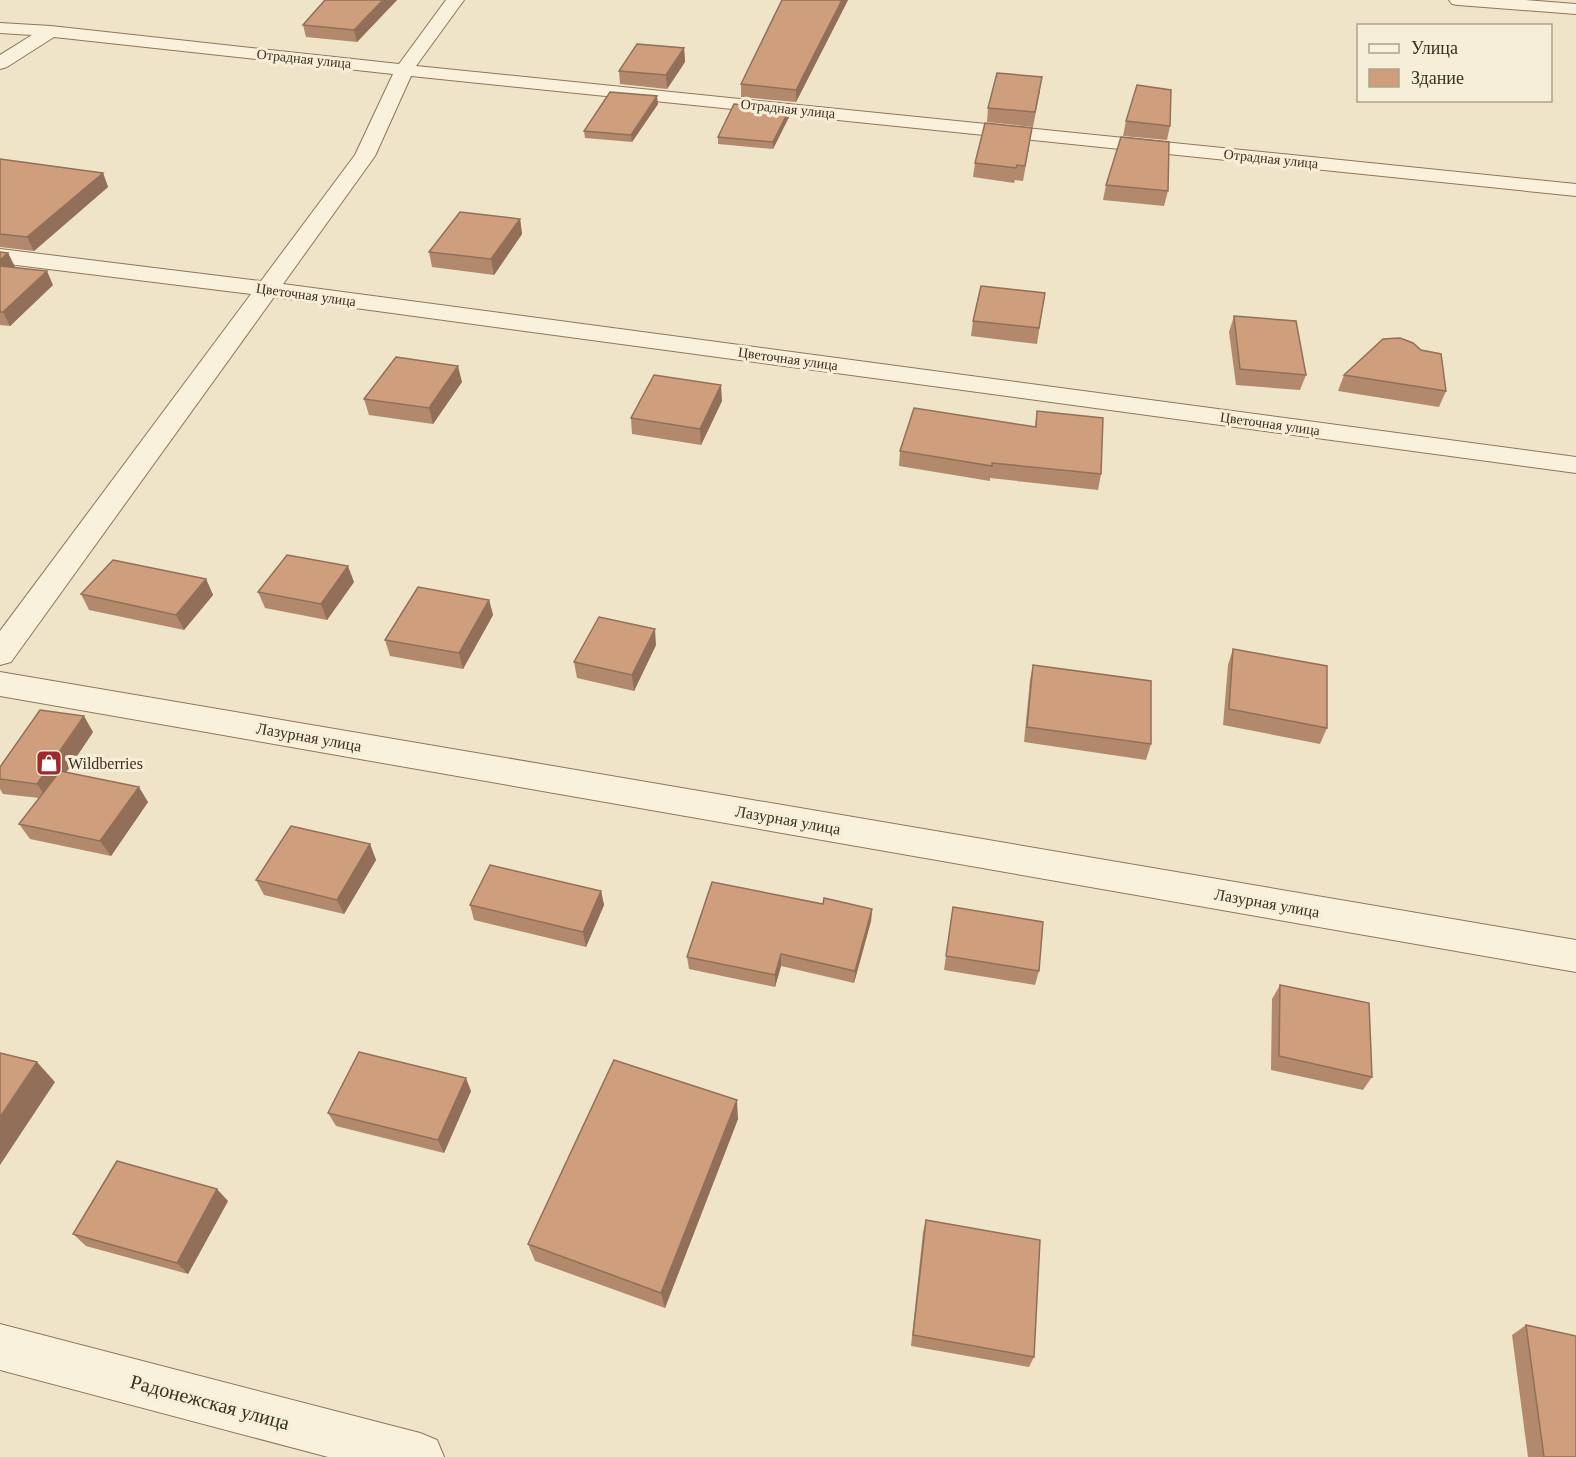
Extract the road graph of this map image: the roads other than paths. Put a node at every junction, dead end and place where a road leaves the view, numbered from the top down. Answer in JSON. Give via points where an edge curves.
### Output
{"nodes":[{"id":1,"x":455,"y":0,"type":"edge"},
{"id":2,"x":1458,"y":0,"type":"edge"},
{"id":3,"x":1576,"y":9,"type":"edge"},
{"id":4,"x":0,"y":28,"type":"edge"},
{"id":5,"x":51,"y":31,"type":"junction"},
{"id":6,"x":0,"y":63,"type":"edge"},
{"id":7,"x":404,"y":70,"type":"junction"},
{"id":8,"x":1576,"y":189,"type":"edge"},
{"id":9,"x":0,"y":256,"type":"edge"},
{"id":10,"x":266,"y":289,"type":"junction"},
{"id":11,"x":1576,"y":465,"type":"edge"},
{"id":12,"x":3,"y":643,"type":"edge"},
{"id":13,"x":0,"y":684,"type":"edge"},
{"id":14,"x":1576,"y":956,"type":"edge"},
{"id":15,"x":0,"y":1347,"type":"edge"},
{"id":16,"x":420,"y":1457,"type":"edge"}],
"edges":[{"from":1,"to":7,"type":"street"},
{"from":2,"to":3,"type":"street"},
{"from":4,"to":5,"type":"street","name":"Отрадная улица"},
{"from":5,"to":6,"type":"street"},
{"from":5,"to":7,"type":"street","name":"Отрадная улица"},
{"from":7,"to":8,"type":"street","name":"Отрадная улица"},
{"from":7,"to":10,"type":"street","via":[[365,156]]},
{"from":9,"to":10,"type":"street","name":"Цветочная улица"},
{"from":10,"to":11,"type":"street","name":"Цветочная улица"},
{"from":10,"to":12,"type":"street"},
{"from":13,"to":14,"type":"street","name":"Лазурная улица"},
{"from":15,"to":16,"type":"street","name":"Радонежская улица"}]}
